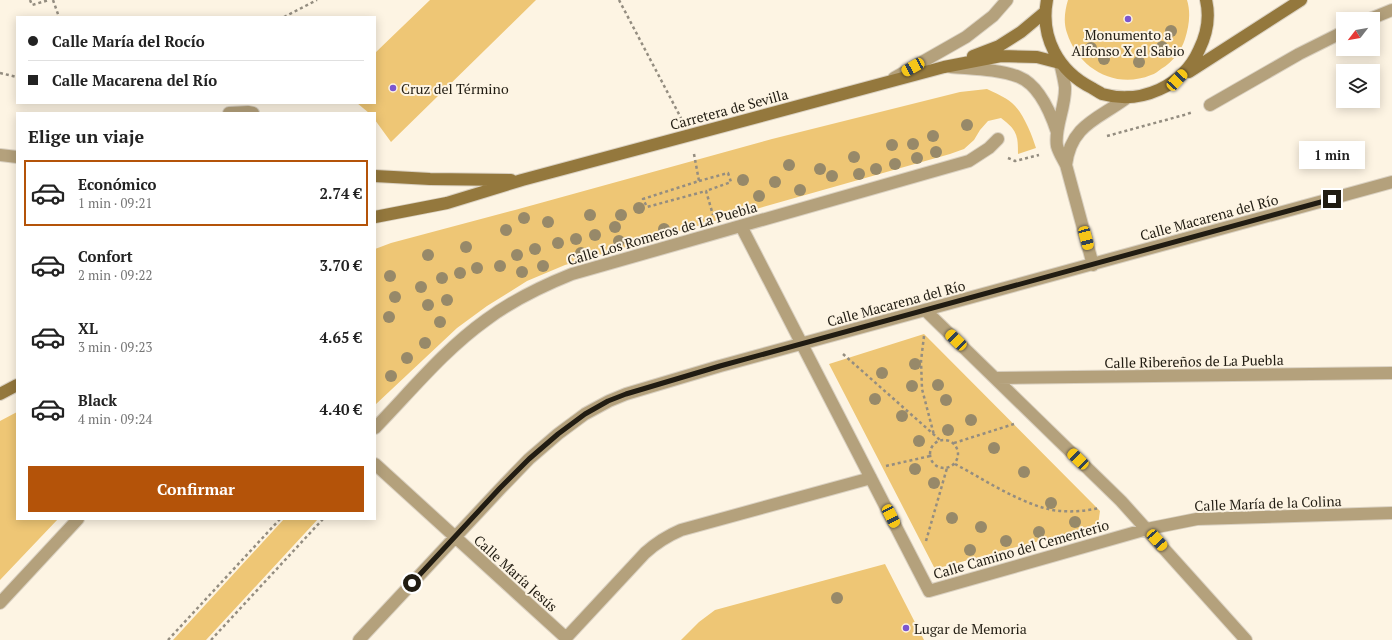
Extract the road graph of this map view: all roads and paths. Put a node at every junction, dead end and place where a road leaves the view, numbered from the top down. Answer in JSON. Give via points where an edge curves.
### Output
{"nodes":[{"id":1,"x":30,"y":0,"type":"edge"},
{"id":2,"x":49,"y":0,"type":"edge"},
{"id":3,"x":53,"y":0,"type":"edge"},
{"id":4,"x":318,"y":0,"type":"edge"},
{"id":5,"x":619,"y":0,"type":"edge"},
{"id":6,"x":1007,"y":0,"type":"edge"},
{"id":7,"x":1206,"y":0,"type":"edge"},
{"id":8,"x":1301,"y":0,"type":"edge"},
{"id":9,"x":1046,"y":6,"type":"edge"},
{"id":10,"x":1392,"y":10,"type":"edge"},
{"id":11,"x":1380,"y":15,"type":"edge"},
{"id":12,"x":59,"y":16,"type":"edge"},
{"id":13,"x":286,"y":16,"type":"edge"},
{"id":14,"x":1336,"y":36,"type":"edge"},
{"id":15,"x":1060,"y":63,"type":"junction"},
{"id":16,"x":944,"y":67,"type":"junction"},
{"id":17,"x":0,"y":73,"type":"edge"},
{"id":18,"x":16,"y":76,"type":"edge"},
{"id":19,"x":1177,"y":80,"type":"junction"},
{"id":20,"x":885,"y":83,"type":"junction"},
{"id":21,"x":1128,"y":97,"type":"junction"},
{"id":22,"x":1210,"y":105,"type":"joint"},
{"id":23,"x":1057,"y":133,"type":"junction"},
{"id":24,"x":690,"y":134,"type":"junction"},
{"id":25,"x":998,"y":139,"type":"dead end"},
{"id":26,"x":1071,"y":146,"type":"junction"},
{"id":27,"x":1059,"y":150,"type":"junction"},
{"id":28,"x":0,"y":156,"type":"edge"},
{"id":29,"x":16,"y":157,"type":"edge"},
{"id":30,"x":1015,"y":161,"type":"dead end"},
{"id":31,"x":1066,"y":165,"type":"junction"},
{"id":32,"x":376,"y":176,"type":"edge"},
{"id":33,"x":522,"y":180,"type":"junction"},
{"id":34,"x":699,"y":181,"type":"junction"},
{"id":35,"x":1392,"y":182,"type":"edge"},
{"id":36,"x":706,"y":191,"type":"junction"},
{"id":37,"x":376,"y":217,"type":"edge"},
{"id":38,"x":741,"y":226,"type":"junction"},
{"id":39,"x":718,"y":232,"type":"junction"},
{"id":40,"x":1093,"y":265,"type":"junction"},
{"id":41,"x":926,"y":310,"type":"junction"},
{"id":42,"x":826,"y":338,"type":"junction"},
{"id":43,"x":802,"y":344,"type":"junction"},
{"id":44,"x":1392,"y":373,"type":"edge"},
{"id":45,"x":996,"y":378,"type":"junction"},
{"id":46,"x":16,"y":386,"type":"edge"},
{"id":47,"x":0,"y":394,"type":"edge"},
{"id":48,"x":1034,"y":417,"type":"junction"},
{"id":49,"x":376,"y":427,"type":"edge"},
{"id":50,"x":934,"y":435,"type":"junction"},
{"id":51,"x":940,"y":440,"type":"junction"},
{"id":52,"x":954,"y":443,"type":"junction"},
{"id":53,"x":930,"y":456,"type":"junction"},
{"id":54,"x":955,"y":464,"type":"junction"},
{"id":55,"x":376,"y":465,"type":"edge"},
{"id":56,"x":947,"y":468,"type":"junction"},
{"id":57,"x":869,"y":474,"type":"junction"},
{"id":58,"x":1121,"y":501,"type":"junction"},
{"id":59,"x":1392,"y":513,"type":"edge"},
{"id":60,"x":77,"y":520,"type":"edge"},
{"id":61,"x":279,"y":520,"type":"edge"},
{"id":62,"x":322,"y":520,"type":"edge"},
{"id":63,"x":1147,"y":529,"type":"junction"},
{"id":64,"x":455,"y":537,"type":"junction"},
{"id":65,"x":917,"y":568,"type":"junction"},
{"id":66,"x":0,"y":603,"type":"edge"},
{"id":67,"x":565,"y":639,"type":"edge"},
{"id":68,"x":168,"y":640,"type":"edge"},
{"id":69,"x":211,"y":640,"type":"edge"},
{"id":70,"x":358,"y":640,"type":"edge"},
{"id":71,"x":1246,"y":640,"type":"edge"}],
"edges":[{"from":1,"to":2,"type":"path","via":[[32,5]]},
{"from":3,"to":12,"type":"path"},
{"from":4,"to":13,"type":"path"},
{"from":5,"to":24,"type":"path"},
{"from":6,"to":20,"type":"street","via":[[993,16],[966,36]]},
{"from":7,"to":19,"type":"main road","via":[[1208,12],[1205,37],[1194,61]]},
{"from":8,"to":19,"type":"main road"},
{"from":9,"to":15,"type":"main road","via":[[1049,40]]},
{"from":9,"to":16,"type":"main road","name":"Carretera de Sevilla","via":[[1021,32],[999,46]]},
{"from":10,"to":11,"type":"street"},
{"from":14,"to":22,"type":"street"},
{"from":15,"to":16,"type":"main road","name":"Carretera de Sevilla","via":[[1037,57],[1001,56]]},
{"from":15,"to":21,"type":"main road","via":[[1079,81],[1102,94]]},
{"from":15,"to":23,"type":"street","via":[[1065,88]]},
{"from":16,"to":20,"type":"main road","name":"Carretera de Sevilla"},
{"from":16,"to":23,"type":"street","via":[[985,70],[1020,78],[1031,85],[1048,108]]},
{"from":17,"to":18,"type":"path"},
{"from":19,"to":21,"type":"main road","via":[[1154,93]]},
{"from":20,"to":24,"type":"main road","name":"Carretera de Sevilla"},
{"from":21,"to":26,"type":"street","via":[[1083,127]]},
{"from":22,"to":26,"type":"path","via":[[1184,115]]},
{"from":23,"to":27,"type":"street"},
{"from":24,"to":33,"type":"main road","name":"Carretera de Sevilla"},
{"from":24,"to":34,"type":"path"},
{"from":25,"to":38,"type":"street","name":"Calle Los Romeros de La Puebla","via":[[969,161]]},
{"from":26,"to":31,"type":"street"},
{"from":27,"to":30,"type":"path"},
{"from":27,"to":31,"type":"street"},
{"from":28,"to":29,"type":"street"},
{"from":31,"to":40,"type":"street"},
{"from":32,"to":33,"type":"main road","name":"Carretera de Sevilla"},
{"from":33,"to":37,"type":"main road","name":"Carretera de Sevilla","via":[[447,202]]},
{"from":34,"to":36,"type":"path","via":[[728,173],[731,182]]},
{"from":34,"to":36,"type":"path","via":[[643,199],[647,207]]},
{"from":35,"to":40,"type":"street","name":"Calle Macarena del Río"},
{"from":36,"to":39,"type":"path"},
{"from":38,"to":39,"type":"street","name":"Calle Los Romeros de La Puebla"},
{"from":38,"to":43,"type":"street","name":"Calle Camino del Cementerio"},
{"from":39,"to":49,"type":"street","name":"Calle Los Romeros de La Puebla","via":[[572,274],[538,288],[486,320],[446,354]]},
{"from":40,"to":41,"type":"street","name":"Calle Macarena del Río"},
{"from":41,"to":42,"type":"street","name":"Calle Macarena del Río"},
{"from":41,"to":45,"type":"street"},
{"from":41,"to":50,"type":"path","via":[[921,361],[922,389]]},
{"from":42,"to":43,"type":"street","name":"Calle Macarena del Río"},
{"from":42,"to":50,"type":"path"},
{"from":43,"to":57,"type":"street","name":"Calle Camino del Cementerio"},
{"from":43,"to":64,"type":"street","name":"Calle Macarena del Río","via":[[608,401],[558,434],[524,464]]},
{"from":44,"to":45,"type":"street","name":"Calle Ribereños de La Puebla"},
{"from":45,"to":48,"type":"street"},
{"from":46,"to":47,"type":"main road"},
{"from":48,"to":52,"type":"path"},
{"from":48,"to":58,"type":"street"},
{"from":50,"to":51,"type":"path"},
{"from":51,"to":52,"type":"path"},
{"from":51,"to":53,"type":"path","via":[[932,446]]},
{"from":52,"to":54,"type":"path","via":[[959,455]]},
{"from":53,"to":56,"type":"path","via":[[938,467]]},
{"from":53,"to":57,"type":"path"},
{"from":54,"to":56,"type":"path"},
{"from":54,"to":58,"type":"path","via":[[1011,494],[1045,508],[1071,512]]},
{"from":55,"to":64,"type":"street","name":"Calle María Jesús"},
{"from":56,"to":65,"type":"path"},
{"from":57,"to":65,"type":"street","name":"Calle Camino del Cementerio"},
{"from":57,"to":67,"type":"street","via":[[681,530],[666,537],[645,553]]},
{"from":58,"to":63,"type":"street"},
{"from":59,"to":63,"type":"street","name":"Calle María de la Colina","via":[[1197,519]]},
{"from":60,"to":66,"type":"street"},
{"from":61,"to":68,"type":"path"},
{"from":62,"to":69,"type":"path"},
{"from":63,"to":65,"type":"street","name":"Calle Camino del Cementerio","via":[[929,590]]},
{"from":63,"to":71,"type":"street"},
{"from":64,"to":67,"type":"street","name":"Calle María Jesús"},
{"from":64,"to":70,"type":"street","name":"Calle Macarena del Río"}]}
